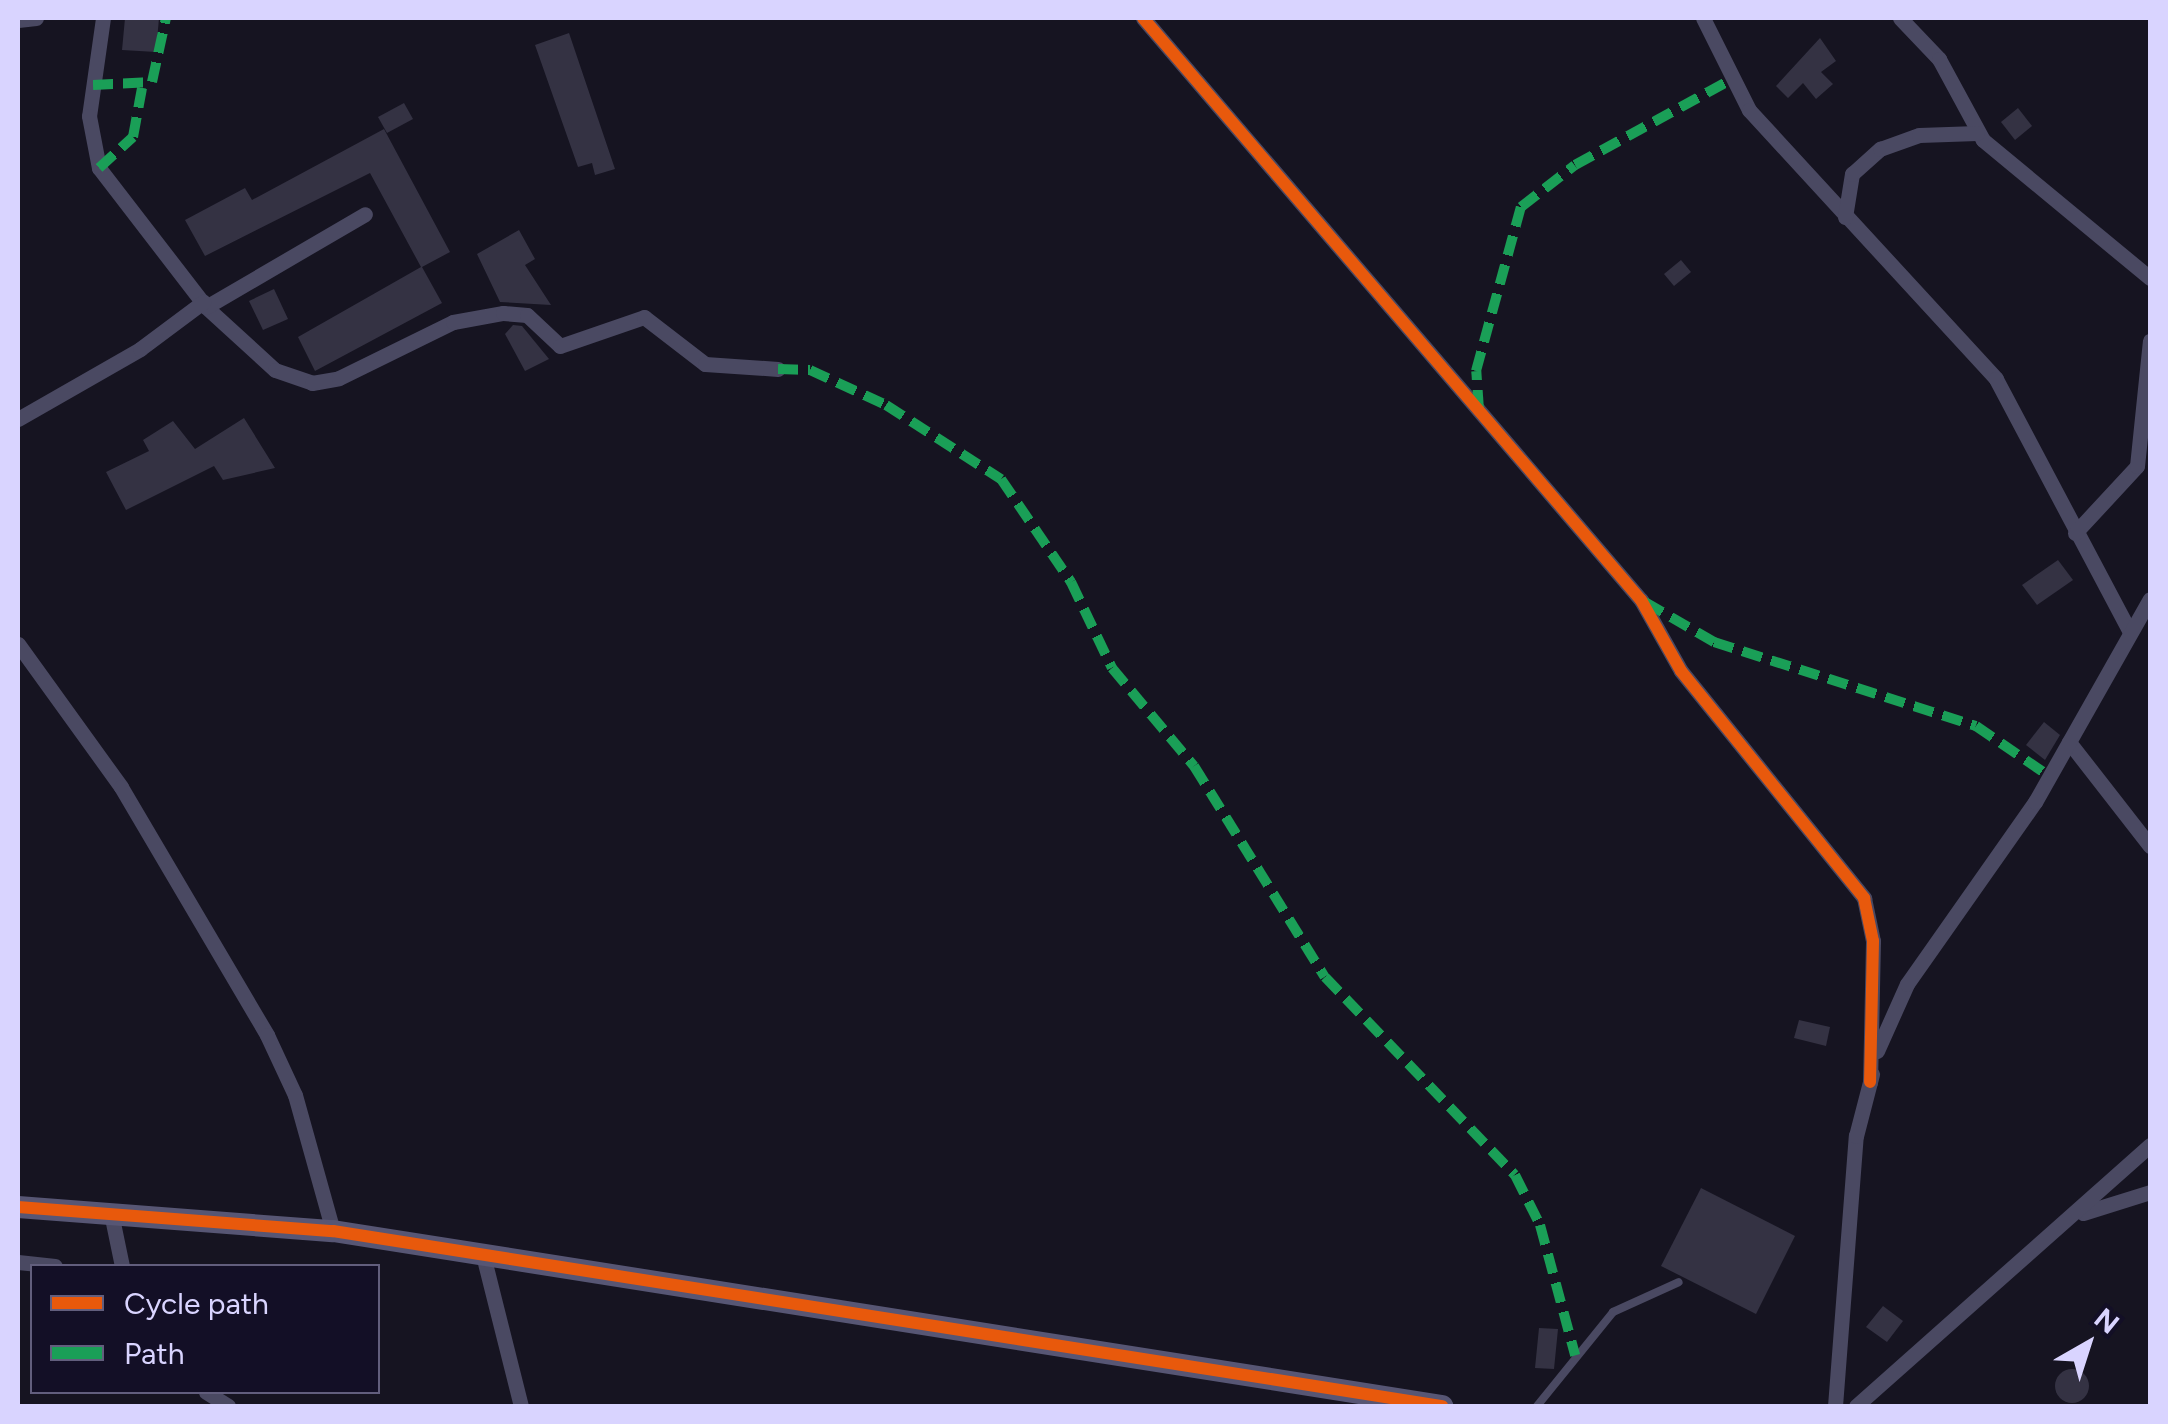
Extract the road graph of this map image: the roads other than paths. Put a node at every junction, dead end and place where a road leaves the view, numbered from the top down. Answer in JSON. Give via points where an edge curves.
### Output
{"nodes":[{"id":1,"x":36,"y":18,"type":"edge"},
{"id":2,"x":103,"y":18,"type":"edge"},
{"id":3,"x":1143,"y":18,"type":"edge"},
{"id":4,"x":1703,"y":18,"type":"edge"},
{"id":5,"x":1900,"y":18,"type":"edge"},
{"id":6,"x":18,"y":20,"type":"edge"},
{"id":7,"x":1978,"y":132,"type":"junction"},
{"id":8,"x":365,"y":214,"type":"dead end"},
{"id":9,"x":1844,"y":217,"type":"junction"},
{"id":10,"x":2150,"y":278,"type":"edge"},
{"id":11,"x":204,"y":304,"type":"junction"},
{"id":12,"x":2150,"y":341,"type":"edge"},
{"id":13,"x":778,"y":369,"type":"dead end"},
{"id":14,"x":18,"y":418,"type":"edge"},
{"id":15,"x":2075,"y":533,"type":"junction"},
{"id":16,"x":2150,"y":599,"type":"edge"},
{"id":17,"x":2130,"y":632,"type":"junction"},
{"id":18,"x":18,"y":644,"type":"edge"},
{"id":19,"x":2068,"y":742,"type":"junction"},
{"id":20,"x":2150,"y":846,"type":"edge"},
{"id":21,"x":1870,"y":1082,"type":"junction"},
{"id":22,"x":2150,"y":1145,"type":"edge"},
{"id":23,"x":2150,"y":1192,"type":"edge"},
{"id":24,"x":18,"y":1207,"type":"edge"},
{"id":25,"x":111,"y":1213,"type":"junction"},
{"id":26,"x":2079,"y":1214,"type":"junction"},
{"id":27,"x":333,"y":1232,"type":"junction"},
{"id":28,"x":484,"y":1258,"type":"junction"},
{"id":29,"x":122,"y":1264,"type":"edge"},
{"id":30,"x":1680,"y":1282,"type":"dead end"},
{"id":31,"x":521,"y":1406,"type":"edge"},
{"id":32,"x":1442,"y":1406,"type":"edge"},
{"id":33,"x":1536,"y":1406,"type":"edge"},
{"id":34,"x":1835,"y":1406,"type":"edge"},
{"id":35,"x":1856,"y":1406,"type":"edge"}],
"edges":[{"from":1,"to":6,"type":"street"},
{"from":2,"to":11,"type":"street","via":[[89,116],[99,168]]},
{"from":3,"to":21,"type":"street","via":[[1641,600],[1682,671],[1854,884],[1873,942]]},
{"from":4,"to":9,"type":"street","via":[[1749,110]]},
{"from":5,"to":7,"type":"street","via":[[1939,59]]},
{"from":7,"to":9,"type":"street","via":[[1918,135],[1880,150],[1852,174]]},
{"from":7,"to":10,"type":"street"},
{"from":8,"to":11,"type":"street"},
{"from":9,"to":15,"type":"street","via":[[1996,379]]},
{"from":11,"to":13,"type":"street","via":[[275,370],[312,383],[453,322],[503,314],[527,315],[560,346],[644,317],[706,364]]},
{"from":11,"to":14,"type":"street","via":[[140,350]]},
{"from":12,"to":15,"type":"street","via":[[2137,466]]},
{"from":15,"to":17,"type":"street"},
{"from":16,"to":17,"type":"street"},
{"from":17,"to":19,"type":"street"},
{"from":18,"to":27,"type":"street","via":[[121,788],[268,1035],[295,1095]]},
{"from":19,"to":20,"type":"street"},
{"from":19,"to":21,"type":"street","via":[[1907,984],[1883,1027]]},
{"from":21,"to":34,"type":"street","via":[[1856,1136]]},
{"from":22,"to":26,"type":"street"},
{"from":23,"to":26,"type":"street"},
{"from":24,"to":25,"type":"street"},
{"from":25,"to":27,"type":"street"},
{"from":25,"to":29,"type":"street"},
{"from":26,"to":35,"type":"street"},
{"from":27,"to":28,"type":"street"},
{"from":28,"to":31,"type":"street"},
{"from":28,"to":32,"type":"street"},
{"from":30,"to":33,"type":"lane","via":[[1613,1312]]}]}
